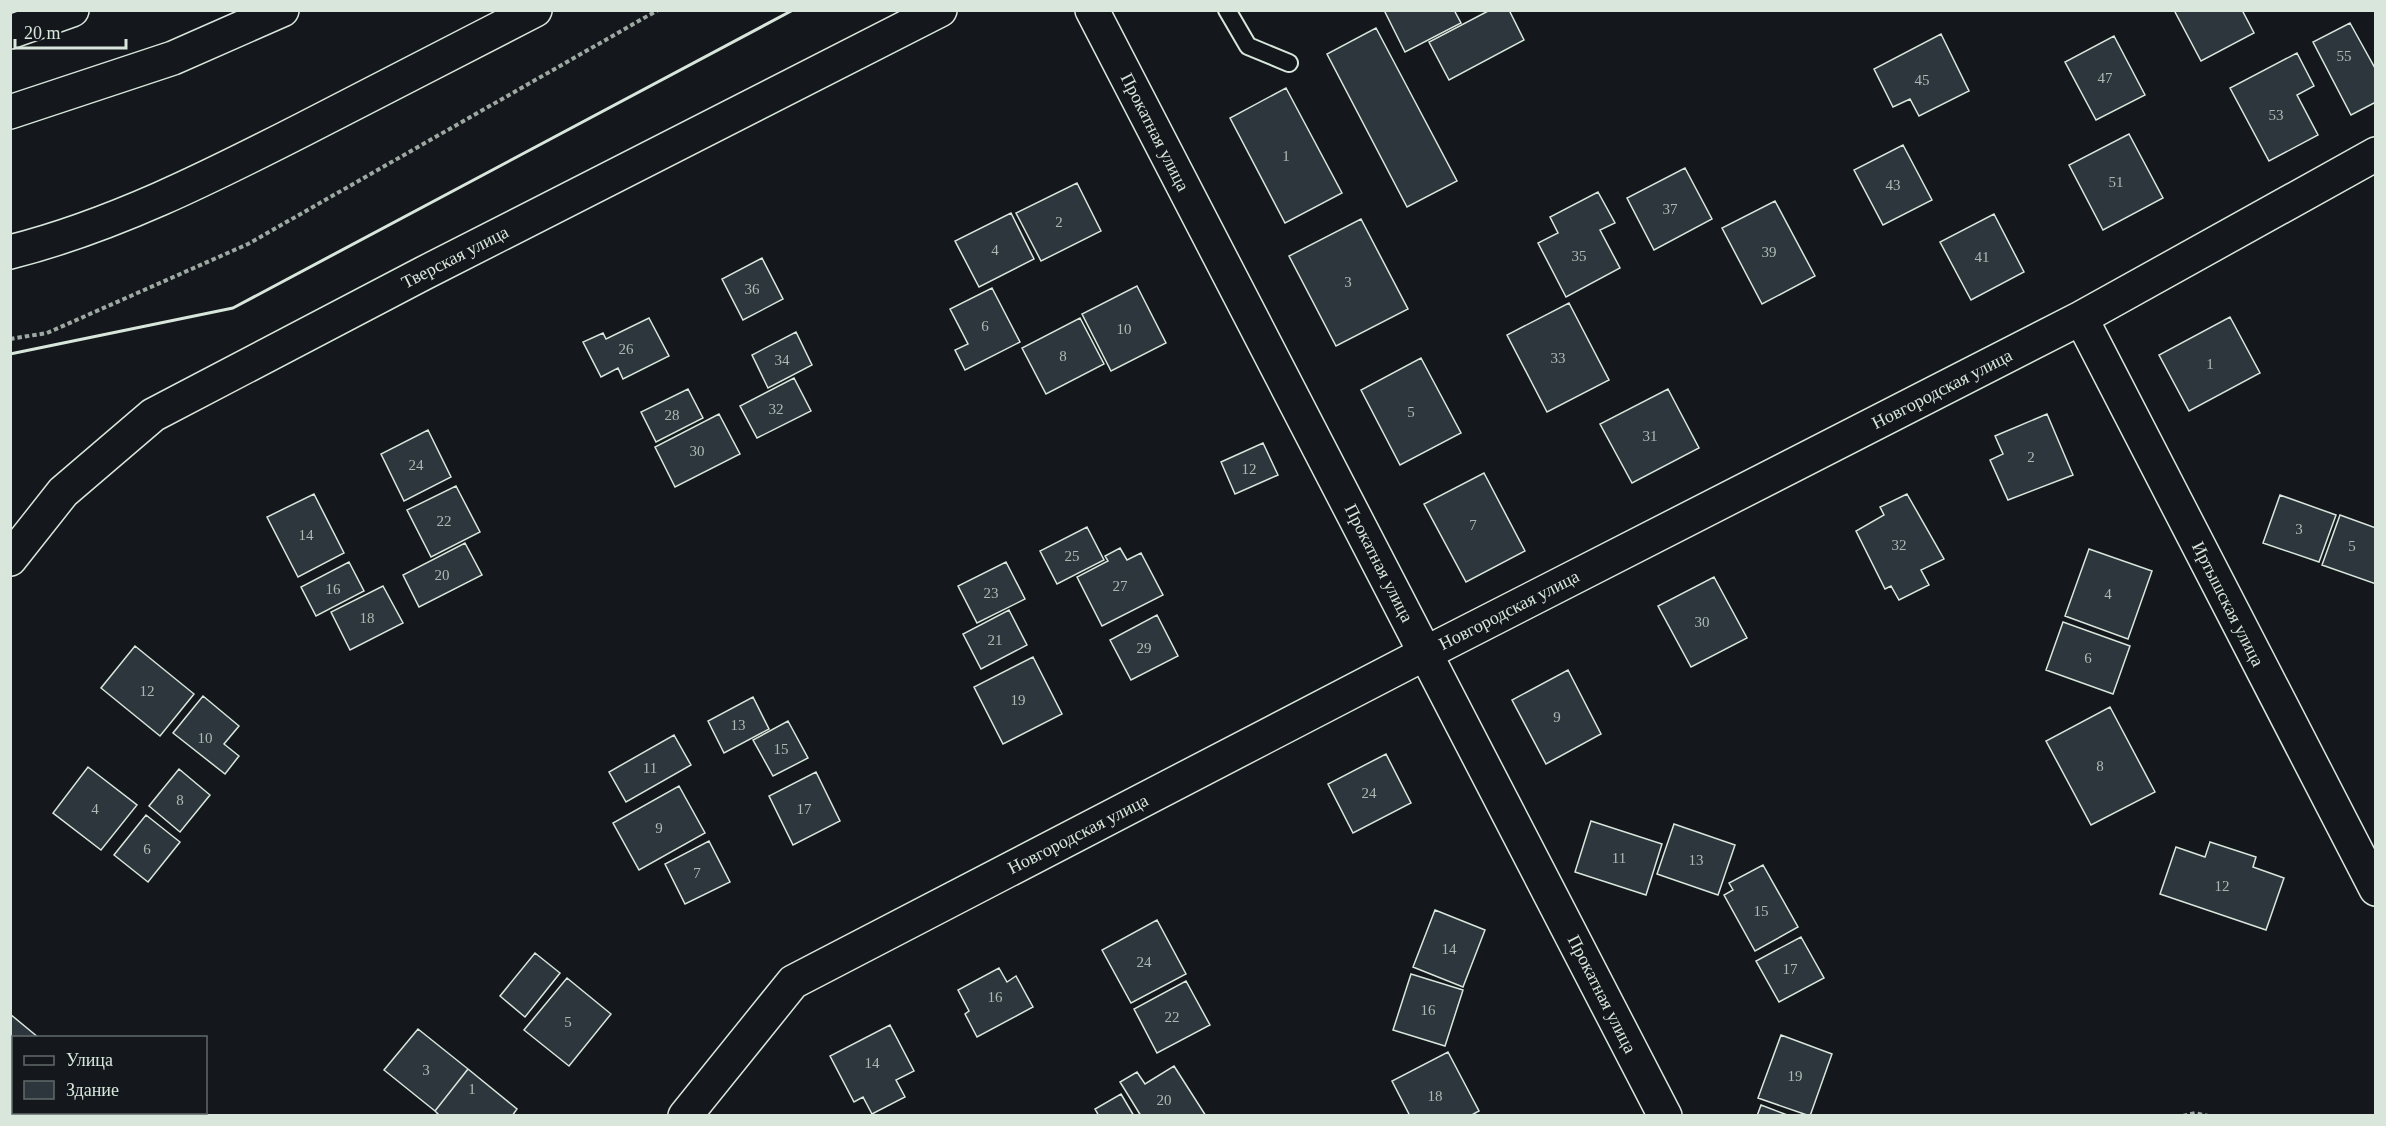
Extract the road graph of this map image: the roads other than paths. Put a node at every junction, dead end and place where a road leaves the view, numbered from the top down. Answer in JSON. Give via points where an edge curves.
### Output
{"nodes":[{"id":1,"x":72,"y":10,"type":"edge"},
{"id":2,"x":282,"y":10,"type":"edge"},
{"id":3,"x":535,"y":10,"type":"edge"},
{"id":4,"x":940,"y":10,"type":"edge"},
{"id":5,"x":1092,"y":10,"type":"edge"},
{"id":6,"x":1227,"y":10,"type":"edge"},
{"id":7,"x":10,"y":32,"type":"edge"},
{"id":8,"x":1289,"y":63,"type":"dead end"},
{"id":9,"x":10,"y":112,"type":"edge"},
{"id":10,"x":2376,"y":154,"type":"edge"},
{"id":11,"x":10,"y":252,"type":"edge"},
{"id":12,"x":2081,"y":318,"type":"junction"},
{"id":13,"x":10,"y":559,"type":"edge"},
{"id":14,"x":1426,"y":653,"type":"junction"},
{"id":15,"x":2376,"y":890,"type":"edge"},
{"id":16,"x":685,"y":1116,"type":"edge"},
{"id":17,"x":1665,"y":1116,"type":"edge"}],
"edges":[{"from":1,"to":7,"type":"street"},
{"from":2,"to":9,"type":"street","via":[[173,58]]},
{"from":3,"to":11,"type":"street","via":[[228,167],[138,208]]},
{"from":4,"to":13,"type":"street","name":"Тверская улица","via":[[153,415],[63,492]]},
{"from":5,"to":14,"type":"street","name":"Прокатная улица"},
{"from":6,"to":8,"type":"lane","via":[[1248,46]]},
{"from":10,"to":12,"type":"street","name":"Новгородская улица"},
{"from":12,"to":14,"type":"street","name":"Новгородская улица"},
{"from":12,"to":15,"type":"street","name":"Иртышская улица"},
{"from":14,"to":16,"type":"street","name":"Новгородская улица","via":[[793,982]]},
{"from":14,"to":17,"type":"street","name":"Прокатная улица"}]}
